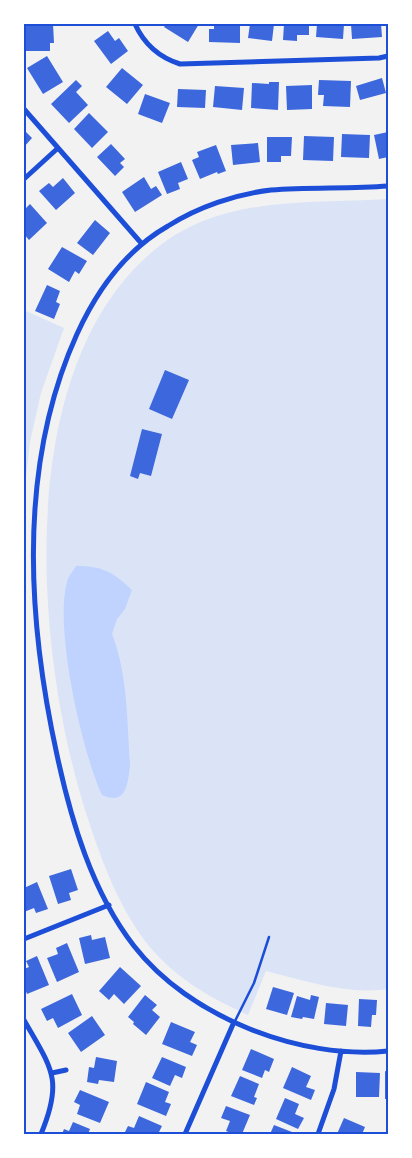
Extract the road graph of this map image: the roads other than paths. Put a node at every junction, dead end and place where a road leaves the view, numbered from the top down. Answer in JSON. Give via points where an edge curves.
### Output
{"nodes":[{"id":1,"x":135,"y":24,"type":"edge"},
{"id":2,"x":388,"y":56,"type":"edge"},
{"id":3,"x":24,"y":109,"type":"edge"},
{"id":4,"x":58,"y":148,"type":"junction"},
{"id":5,"x":24,"y":179,"type":"edge"},
{"id":6,"x":388,"y":186,"type":"edge"},
{"id":7,"x":142,"y":244,"type":"junction"},
{"id":8,"x":109,"y":905,"type":"junction"},
{"id":9,"x":269,"y":937,"type":"dead end"},
{"id":10,"x":24,"y":938,"type":"edge"},
{"id":11,"x":24,"y":1020,"type":"edge"},
{"id":12,"x":234,"y":1022,"type":"junction"},
{"id":13,"x":341,"y":1051,"type":"junction"},
{"id":14,"x":388,"y":1051,"type":"edge"},
{"id":15,"x":66,"y":1070,"type":"dead end"},
{"id":16,"x":52,"y":1073,"type":"junction"},
{"id":17,"x":40,"y":1134,"type":"edge"},
{"id":18,"x":185,"y":1134,"type":"edge"},
{"id":19,"x":318,"y":1134,"type":"edge"}],
"edges":[{"from":1,"to":2,"type":"street","via":[[141,38],[155,52],[180,64]]},
{"from":3,"to":4,"type":"street"},
{"from":4,"to":5,"type":"street"},
{"from":4,"to":7,"type":"street"},
{"from":6,"to":7,"type":"street","via":[[272,190],[240,196],[182,218]]},
{"from":7,"to":8,"type":"street","via":[[118,267],[98,294],[73,344],[47,426],[36,507],[35,600],[52,730],[78,836]]},
{"from":8,"to":10,"type":"street"},
{"from":8,"to":12,"type":"street","via":[[134,947],[156,970],[197,1003]]},
{"from":9,"to":12,"type":"lane","via":[[254,983]]},
{"from":11,"to":16,"type":"street"},
{"from":12,"to":13,"type":"street","via":[[293,1042]]},
{"from":12,"to":18,"type":"street"},
{"from":13,"to":14,"type":"street"},
{"from":13,"to":19,"type":"street","via":[[334,1089]]},
{"from":15,"to":16,"type":"street"},
{"from":16,"to":17,"type":"street","via":[[52,1103]]}]}
